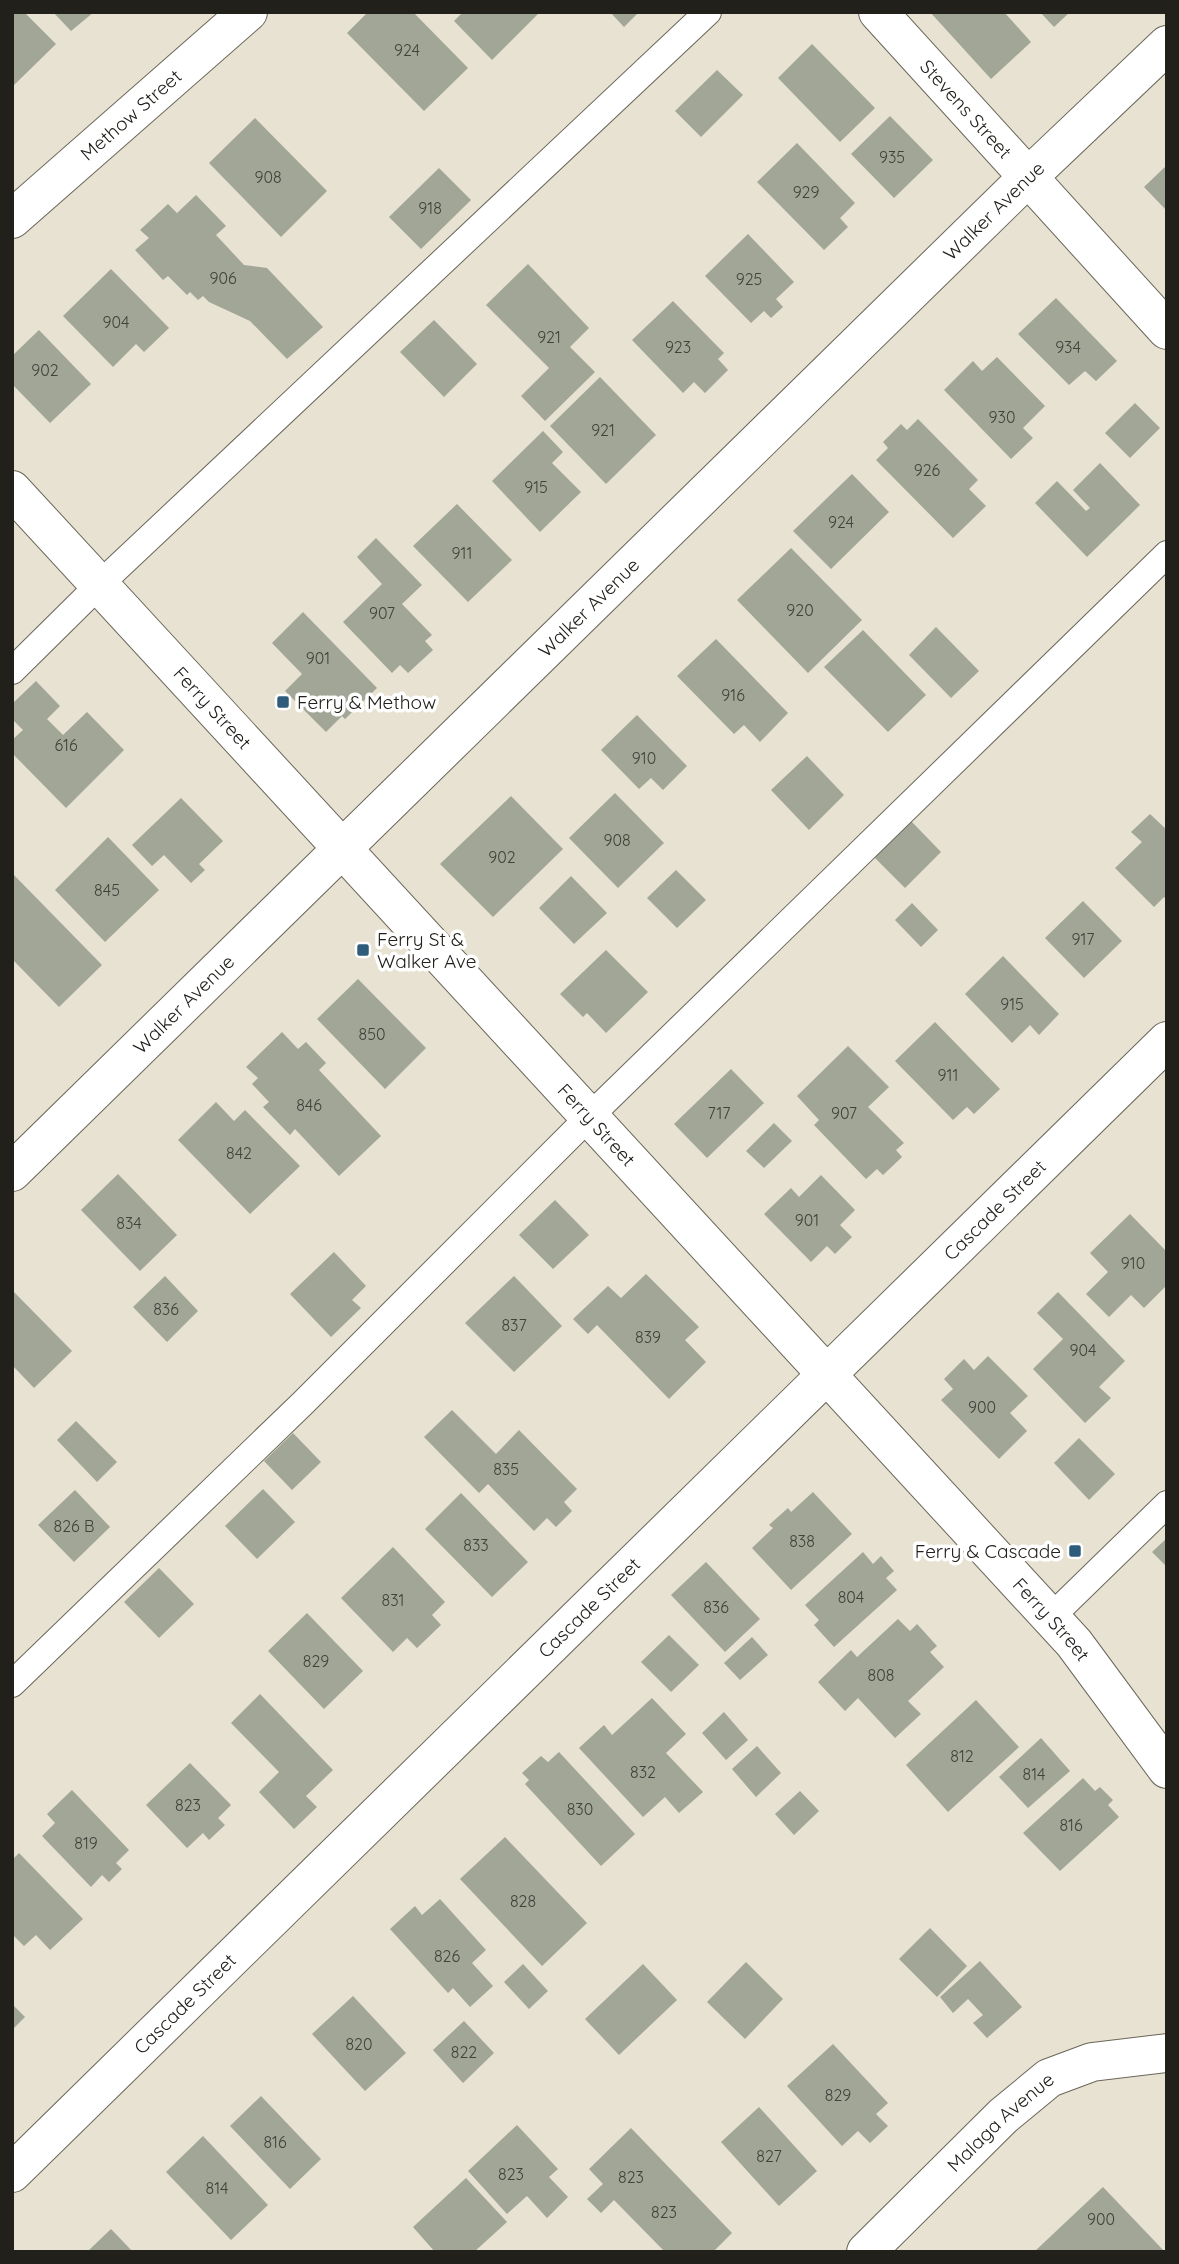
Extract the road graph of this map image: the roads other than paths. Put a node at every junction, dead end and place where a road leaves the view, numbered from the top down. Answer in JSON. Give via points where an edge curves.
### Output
{"nodes":[{"id":1,"x":248,"y":12,"type":"edge"},
{"id":2,"x":708,"y":12,"type":"edge"},
{"id":3,"x":878,"y":12,"type":"edge"},
{"id":4,"x":1167,"y":45,"type":"edge"},
{"id":5,"x":1026,"y":179,"type":"junction"},
{"id":6,"x":12,"y":219,"type":"edge"},
{"id":7,"x":1167,"y":330,"type":"edge"},
{"id":8,"x":12,"y":490,"type":"edge"},
{"id":9,"x":1167,"y":554,"type":"edge"},
{"id":10,"x":99,"y":585,"type":"junction"},
{"id":11,"x":12,"y":671,"type":"edge"},
{"id":12,"x":341,"y":850,"type":"junction"},
{"id":13,"x":1167,"y":1041,"type":"edge"},
{"id":14,"x":588,"y":1118,"type":"junction"},
{"id":15,"x":12,"y":1172,"type":"edge"},
{"id":16,"x":826,"y":1376,"type":"junction"},
{"id":17,"x":1167,"y":1504,"type":"edge"},
{"id":18,"x":1050,"y":1618,"type":"junction"},
{"id":19,"x":12,"y":1684,"type":"edge"},
{"id":20,"x":1167,"y":1769,"type":"edge"},
{"id":21,"x":1167,"y":2053,"type":"edge"},
{"id":22,"x":12,"y":2173,"type":"edge"},
{"id":23,"x":866,"y":2252,"type":"edge"}],
"edges":[{"from":1,"to":6,"type":"street","name":"Methow Street"},
{"from":2,"to":10,"type":"lane"},
{"from":3,"to":5,"type":"street","name":"Stevens Street"},
{"from":4,"to":5,"type":"street","name":"Walker Avenue"},
{"from":5,"to":7,"type":"street","name":"Stevens Street"},
{"from":5,"to":12,"type":"street","name":"Walker Avenue"},
{"from":8,"to":10,"type":"street","name":"Ferry Street"},
{"from":9,"to":14,"type":"lane"},
{"from":10,"to":11,"type":"lane"},
{"from":10,"to":12,"type":"street","name":"Ferry Street"},
{"from":12,"to":14,"type":"street","name":"Ferry Street"},
{"from":12,"to":15,"type":"street","name":"Walker Avenue"},
{"from":13,"to":16,"type":"street","name":"Cascade Street"},
{"from":14,"to":16,"type":"street","name":"Ferry Street"},
{"from":14,"to":19,"type":"lane","via":[[293,1413]]},
{"from":16,"to":18,"type":"street","name":"Ferry Street"},
{"from":16,"to":22,"type":"street","name":"Cascade Street"},
{"from":17,"to":18,"type":"lane"},
{"from":18,"to":20,"type":"street","name":"Ferry Street","via":[[1074,1643]]},
{"from":21,"to":23,"type":"street","name":"Malaga Avenue","via":[[1092,2062],[1049,2078],[1003,2116]]}]}
